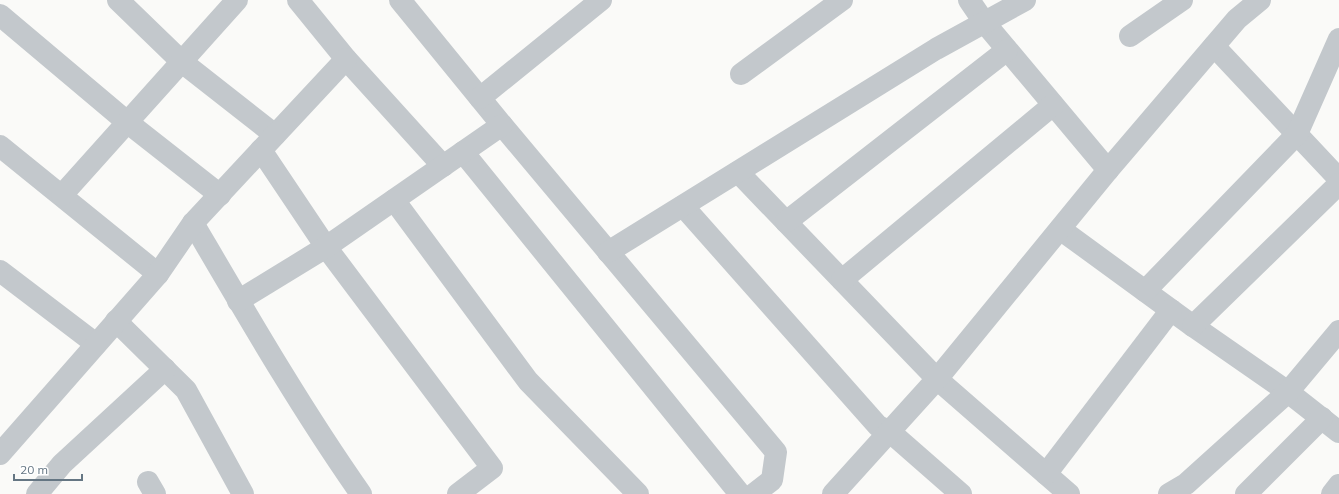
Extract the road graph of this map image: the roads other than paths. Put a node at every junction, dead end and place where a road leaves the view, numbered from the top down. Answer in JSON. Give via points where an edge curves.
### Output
{"nodes":[{"id":1,"x":118,"y":0,"type":"edge"},
{"id":2,"x":236,"y":0,"type":"edge"},
{"id":3,"x":298,"y":0,"type":"edge"},
{"id":4,"x":400,"y":0,"type":"edge"},
{"id":5,"x":601,"y":0,"type":"edge"},
{"id":6,"x":842,"y":0,"type":"edge"},
{"id":7,"x":970,"y":0,"type":"edge"},
{"id":8,"x":1025,"y":0,"type":"edge"},
{"id":9,"x":1182,"y":0,"type":"edge"},
{"id":10,"x":1260,"y":0,"type":"edge"},
{"id":11,"x":0,"y":14,"type":"edge"},
{"id":12,"x":984,"y":22,"type":"junction"},
{"id":13,"x":1130,"y":36,"type":"dead end"},
{"id":14,"x":1339,"y":39,"type":"edge"},
{"id":15,"x":1214,"y":46,"type":"junction"},
{"id":16,"x":1007,"y":50,"type":"junction"},
{"id":17,"x":346,"y":59,"type":"junction"},
{"id":18,"x":182,"y":62,"type":"junction"},
{"id":19,"x":740,"y":74,"type":"dead end"},
{"id":20,"x":480,"y":98,"type":"junction"},
{"id":21,"x":1053,"y":105,"type":"junction"},
{"id":22,"x":128,"y":122,"type":"junction"},
{"id":23,"x":502,"y":125,"type":"junction"},
{"id":24,"x":1297,"y":134,"type":"junction"},
{"id":25,"x":268,"y":143,"type":"junction"},
{"id":26,"x":0,"y":146,"type":"edge"},
{"id":27,"x":463,"y":152,"type":"junction"},
{"id":28,"x":443,"y":166,"type":"junction"},
{"id":29,"x":1108,"y":170,"type":"junction"},
{"id":30,"x":738,"y":172,"type":"junction"},
{"id":31,"x":1339,"y":179,"type":"edge"},
{"id":32,"x":1339,"y":184,"type":"edge"},
{"id":33,"x":62,"y":195,"type":"junction"},
{"id":34,"x":220,"y":195,"type":"junction"},
{"id":35,"x":394,"y":200,"type":"junction"},
{"id":36,"x":682,"y":206,"type":"junction"},
{"id":37,"x":786,"y":222,"type":"junction"},
{"id":38,"x":193,"y":223,"type":"junction"},
{"id":39,"x":1060,"y":229,"type":"junction"},
{"id":40,"x":326,"y":247,"type":"junction"},
{"id":41,"x":608,"y":252,"type":"junction"},
{"id":42,"x":0,"y":272,"type":"edge"},
{"id":43,"x":158,"y":274,"type":"junction"},
{"id":44,"x":842,"y":280,"type":"junction"},
{"id":45,"x":1145,"y":291,"type":"junction"},
{"id":46,"x":238,"y":301,"type":"junction"},
{"id":47,"x":1171,"y":310,"type":"junction"},
{"id":48,"x":116,"y":321,"type":"junction"},
{"id":49,"x":1193,"y":326,"type":"junction"},
{"id":50,"x":1339,"y":331,"type":"edge"},
{"id":51,"x":96,"y":344,"type":"junction"},
{"id":52,"x":165,"y":369,"type":"junction"},
{"id":53,"x":937,"y":379,"type":"junction"},
{"id":54,"x":1288,"y":392,"type":"junction"},
{"id":55,"x":1322,"y":418,"type":"junction"},
{"id":56,"x":889,"y":431,"type":"junction"},
{"id":57,"x":1339,"y":432,"type":"edge"},
{"id":58,"x":0,"y":454,"type":"edge"},
{"id":59,"x":1046,"y":474,"type":"junction"},
{"id":60,"x":1339,"y":485,"type":"edge"},
{"id":61,"x":777,"y":487,"type":"edge"},
{"id":62,"x":470,"y":490,"type":"edge"},
{"id":63,"x":37,"y":494,"type":"edge"},
{"id":64,"x":243,"y":494,"type":"edge"},
{"id":65,"x":361,"y":494,"type":"edge"},
{"id":66,"x":638,"y":494,"type":"edge"},
{"id":67,"x":740,"y":494,"type":"edge"},
{"id":68,"x":754,"y":494,"type":"edge"},
{"id":69,"x":833,"y":494,"type":"edge"},
{"id":70,"x":961,"y":494,"type":"edge"},
{"id":71,"x":1069,"y":494,"type":"edge"},
{"id":72,"x":1169,"y":494,"type":"edge"},
{"id":73,"x":1246,"y":494,"type":"edge"},
{"id":74,"x":1332,"y":494,"type":"edge"}],
"edges":[{"from":1,"to":18,"type":"street"},
{"from":2,"to":18,"type":"street"},
{"from":3,"to":17,"type":"street"},
{"from":4,"to":20,"type":"street"},
{"from":5,"to":20,"type":"street"},
{"from":6,"to":19,"type":"street"},
{"from":7,"to":12,"type":"street"},
{"from":8,"to":12,"type":"street"},
{"from":9,"to":13,"type":"street"},
{"from":10,"to":15,"type":"street","via":[[1237,19]]},
{"from":11,"to":22,"type":"street"},
{"from":12,"to":16,"type":"street"},
{"from":12,"to":30,"type":"street"},
{"from":14,"to":24,"type":"street"},
{"from":15,"to":24,"type":"street"},
{"from":15,"to":29,"type":"street"},
{"from":16,"to":21,"type":"street"},
{"from":16,"to":37,"type":"street"},
{"from":17,"to":25,"type":"street"},
{"from":17,"to":28,"type":"street"},
{"from":18,"to":22,"type":"street"},
{"from":18,"to":25,"type":"street"},
{"from":20,"to":23,"type":"street"},
{"from":21,"to":29,"type":"street"},
{"from":21,"to":44,"type":"street"},
{"from":22,"to":33,"type":"street"},
{"from":22,"to":34,"type":"street"},
{"from":23,"to":27,"type":"street"},
{"from":23,"to":41,"type":"street"},
{"from":24,"to":31,"type":"street"},
{"from":24,"to":45,"type":"street"},
{"from":25,"to":34,"type":"street"},
{"from":25,"to":40,"type":"street"},
{"from":26,"to":33,"type":"street"},
{"from":27,"to":28,"type":"street"},
{"from":27,"to":67,"type":"street"},
{"from":28,"to":35,"type":"street"},
{"from":29,"to":39,"type":"street"},
{"from":30,"to":36,"type":"street"},
{"from":30,"to":37,"type":"street"},
{"from":32,"to":49,"type":"street"},
{"from":33,"to":43,"type":"street"},
{"from":34,"to":38,"type":"street"},
{"from":35,"to":40,"type":"street"},
{"from":35,"to":66,"type":"street","via":[[528,381]]},
{"from":36,"to":41,"type":"street"},
{"from":36,"to":56,"type":"street","via":[[878,426]]},
{"from":37,"to":44,"type":"street"},
{"from":38,"to":43,"type":"street"},
{"from":38,"to":46,"type":"street"},
{"from":39,"to":45,"type":"street"},
{"from":39,"to":53,"type":"street"},
{"from":40,"to":46,"type":"street"},
{"from":40,"to":62,"type":"street","via":[[492,468]]},
{"from":41,"to":61,"type":"street","via":[[776,452]]},
{"from":42,"to":51,"type":"street"},
{"from":43,"to":48,"type":"street"},
{"from":44,"to":53,"type":"street"},
{"from":45,"to":47,"type":"street"},
{"from":46,"to":65,"type":"street","via":[[328,447]]},
{"from":47,"to":49,"type":"street"},
{"from":47,"to":59,"type":"street"},
{"from":48,"to":51,"type":"street"},
{"from":48,"to":52,"type":"street"},
{"from":49,"to":54,"type":"street"},
{"from":50,"to":54,"type":"street"},
{"from":51,"to":58,"type":"street"},
{"from":52,"to":63,"type":"street","via":[[62,464]]},
{"from":52,"to":64,"type":"street","via":[[186,390]]},
{"from":53,"to":56,"type":"street"},
{"from":53,"to":59,"type":"street"},
{"from":54,"to":55,"type":"street"},
{"from":54,"to":72,"type":"street","via":[[1186,484]]},
{"from":55,"to":57,"type":"street"},
{"from":55,"to":73,"type":"street"},
{"from":56,"to":69,"type":"street"},
{"from":56,"to":70,"type":"street"},
{"from":59,"to":71,"type":"street"},
{"from":60,"to":74,"type":"street"},
{"from":61,"to":68,"type":"street"}]}
